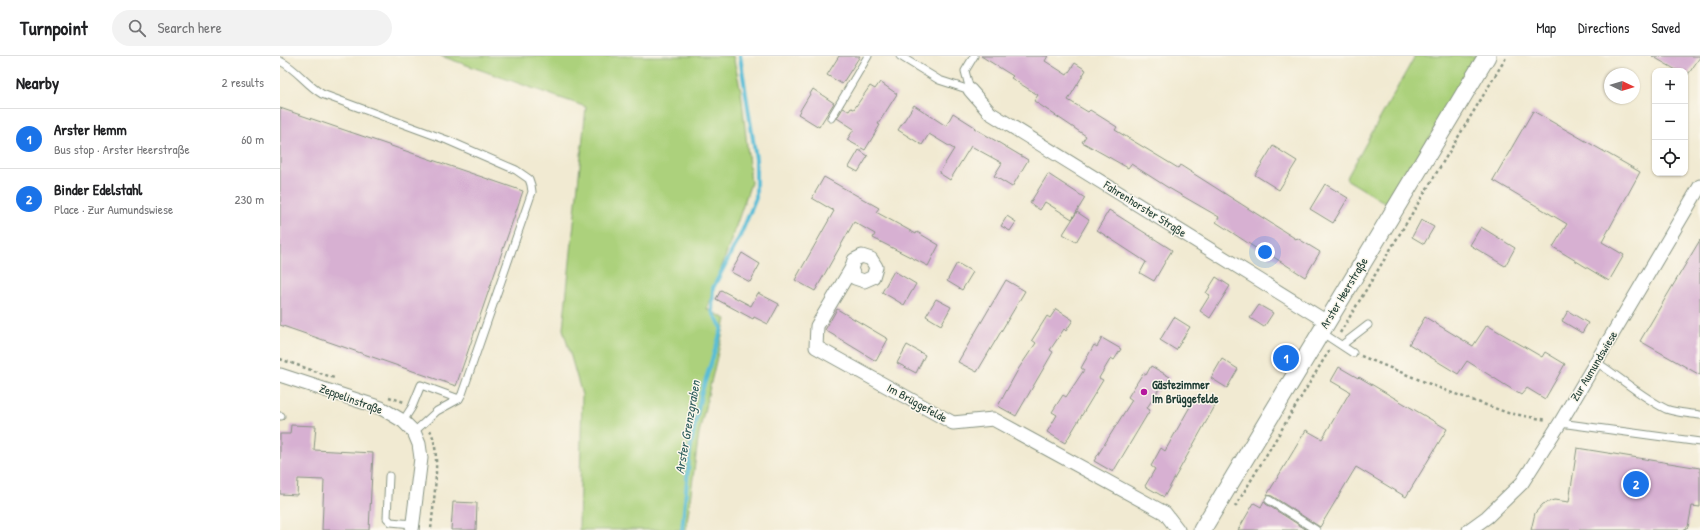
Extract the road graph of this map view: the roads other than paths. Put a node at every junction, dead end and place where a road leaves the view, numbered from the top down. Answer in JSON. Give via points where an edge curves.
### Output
{"nodes":[{"id":1,"x":868,"y":56,"type":"edge"},
{"id":2,"x":900,"y":56,"type":"edge"},
{"id":3,"x":974,"y":56,"type":"edge"},
{"id":4,"x":1486,"y":56,"type":"edge"},
{"id":5,"x":280,"y":61,"type":"edge"},
{"id":6,"x":970,"y":90,"type":"junction"},
{"id":7,"x":830,"y":118,"type":"dead end"},
{"id":8,"x":1700,"y":186,"type":"edge"},
{"id":9,"x":851,"y":269,"type":"dead end"},
{"id":10,"x":1368,"y":325,"type":"dead end"},
{"id":11,"x":1324,"y":327,"type":"junction"},
{"id":12,"x":1339,"y":343,"type":"junction"},
{"id":13,"x":1353,"y":352,"type":"road end"},
{"id":14,"x":1596,"y":362,"type":"junction"},
{"id":15,"x":280,"y":375,"type":"edge"},
{"id":16,"x":459,"y":399,"type":"junction"},
{"id":17,"x":1700,"y":416,"type":"edge"},
{"id":18,"x":403,"y":421,"type":"junction"},
{"id":19,"x":1560,"y":423,"type":"junction"},
{"id":20,"x":414,"y":432,"type":"junction"},
{"id":21,"x":1700,"y":442,"type":"edge"},
{"id":22,"x":389,"y":476,"type":"dead end"},
{"id":23,"x":1269,"y":500,"type":"dead end"},
{"id":24,"x":412,"y":527,"type":"edge"},
{"id":25,"x":1475,"y":528,"type":"edge"},
{"id":26,"x":1178,"y":530,"type":"edge"},
{"id":27,"x":1202,"y":530,"type":"edge"},
{"id":28,"x":1316,"y":530,"type":"edge"}],
"edges":[{"from":1,"to":7,"type":"lane"},
{"from":2,"to":6,"type":"lane","via":[[939,80]]},
{"from":3,"to":6,"type":"lane","via":[[965,71]]},
{"from":4,"to":11,"type":"street","name":"Arster Heerstraße"},
{"from":5,"to":16,"type":"lane","via":[[296,70],[304,81],[322,94],[447,140],[516,170],[529,179],[532,192]]},
{"from":6,"to":11,"type":"street","name":"Fahrenhorster Straße","via":[[990,113]]},
{"from":8,"to":14,"type":"street","name":"Zur Aumundswiese"},
{"from":9,"to":26,"type":"street","name":"Im Brüggefelde","via":[[817,326],[816,347],[953,423],[992,419],[1165,513]]},
{"from":10,"to":12,"type":"lane"},
{"from":11,"to":12,"type":"lane"},
{"from":11,"to":27,"type":"street","name":"Arster Heerstraße"},
{"from":12,"to":13,"type":"lane"},
{"from":14,"to":17,"type":"lane","via":[[1639,393],[1667,409]]},
{"from":14,"to":19,"type":"street","name":"Zur Aumundswiese"},
{"from":15,"to":18,"type":"street","name":"Zeppelinstraße","via":[[381,408]]},
{"from":16,"to":18,"type":"lane","via":[[421,386],[412,408]]},
{"from":16,"to":20,"type":"lane","via":[[437,411]]},
{"from":18,"to":20,"type":"street","name":"Zeppelinstraße"},
{"from":19,"to":21,"type":"lane"},
{"from":19,"to":25,"type":"street","name":"Zur Aumundswiese","via":[[1522,483]]},
{"from":20,"to":24,"type":"street","name":"Zeppelinstraße","via":[[421,458]]},
{"from":22,"to":24,"type":"lane","via":[[388,521]]},
{"from":23,"to":28,"type":"lane"}]}
